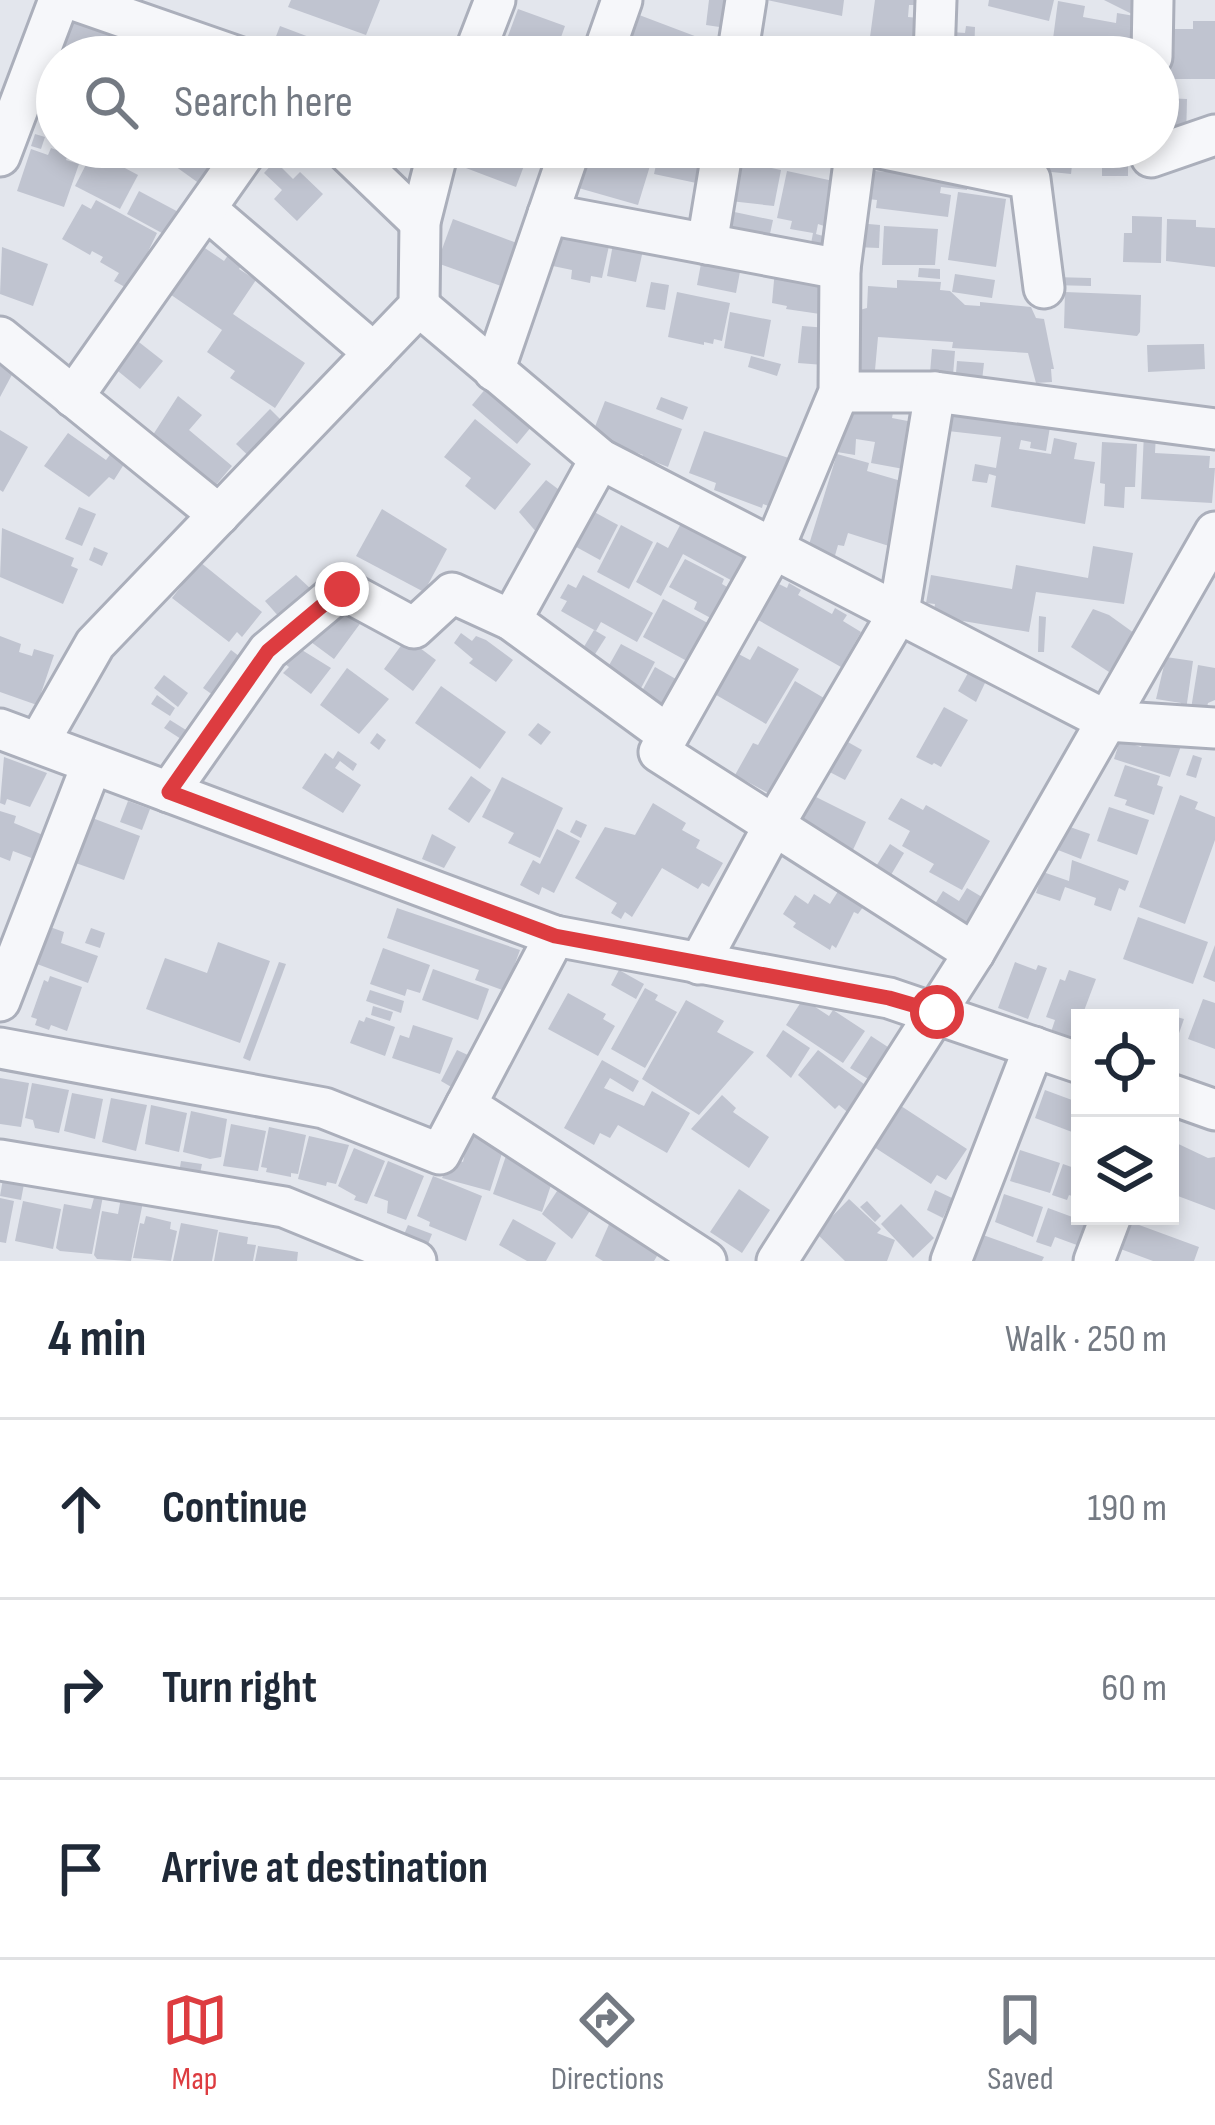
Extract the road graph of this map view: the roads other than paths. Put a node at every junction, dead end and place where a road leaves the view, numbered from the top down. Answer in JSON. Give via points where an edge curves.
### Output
{"nodes":[{"id":1,"x":59,"y":0,"type":"edge"},
{"id":2,"x":74,"y":0,"type":"edge"},
{"id":3,"x":495,"y":0,"type":"edge"},
{"id":4,"x":622,"y":0,"type":"edge"},
{"id":5,"x":746,"y":0,"type":"edge"},
{"id":6,"x":936,"y":0,"type":"edge"},
{"id":7,"x":1153,"y":0,"type":"edge"},
{"id":8,"x":45,"y":36,"type":"edge"},
{"id":9,"x":178,"y":36,"type":"edge"},
{"id":10,"x":481,"y":36,"type":"edge"},
{"id":11,"x":609,"y":36,"type":"edge"},
{"id":12,"x":740,"y":36,"type":"edge"},
{"id":13,"x":935,"y":36,"type":"edge"},
{"id":14,"x":1152,"y":36,"type":"edge"},
{"id":15,"x":36,"y":61,"type":"edge"},
{"id":16,"x":1215,"y":135,"type":"edge"},
{"id":17,"x":1179,"y":147,"type":"edge"},
{"id":18,"x":0,"y":156,"type":"edge"},
{"id":19,"x":234,"y":168,"type":"edge"},
{"id":20,"x":364,"y":168,"type":"edge"},
{"id":21,"x":434,"y":168,"type":"edge"},
{"id":22,"x":564,"y":168,"type":"edge"},
{"id":23,"x":720,"y":168,"type":"edge"},
{"id":24,"x":853,"y":168,"type":"edge"},
{"id":25,"x":989,"y":168,"type":"edge"},
{"id":26,"x":206,"y":209,"type":"junction"},
{"id":27,"x":548,"y":214,"type":"junction"},
{"id":28,"x":420,"y":222,"type":"junction"},
{"id":29,"x":707,"y":244,"type":"junction"},
{"id":30,"x":840,"y":269,"type":"junction"},
{"id":31,"x":1044,"y":289,"type":"dead end"},
{"id":32,"x":419,"y":306,"type":"junction"},
{"id":33,"x":0,"y":337,"type":"edge"},
{"id":34,"x":374,"y":353,"type":"junction"},
{"id":35,"x":494,"y":370,"type":"junction"},
{"id":36,"x":839,"y":392,"type":"junction"},
{"id":37,"x":935,"y":392,"type":"junction"},
{"id":38,"x":73,"y":397,"type":"junction"},
{"id":39,"x":1215,"y":429,"type":"edge"},
{"id":40,"x":600,"y":459,"type":"junction"},
{"id":41,"x":218,"y":515,"type":"junction"},
{"id":42,"x":1215,"y":532,"type":"edge"},
{"id":43,"x":774,"y":548,"type":"junction"},
{"id":44,"x":899,"y":612,"type":"junction"},
{"id":45,"x":511,"y":620,"type":"junction"},
{"id":46,"x":1107,"y":721,"type":"junction"},
{"id":47,"x":1215,"y":728,"type":"edge"},
{"id":48,"x":0,"y":729,"type":"edge"},
{"id":49,"x":668,"y":735,"type":"junction"},
{"id":50,"x":39,"y":742,"type":"junction"},
{"id":51,"x":92,"y":764,"type":"junction"},
{"id":52,"x":169,"y":792,"type":"junction"},
{"id":53,"x":774,"y":825,"type":"junction"},
{"id":54,"x":555,"y":936,"type":"junction"},
{"id":55,"x":974,"y":953,"type":"junction"},
{"id":56,"x":700,"y":964,"type":"junction"},
{"id":57,"x":0,"y":1001,"type":"edge"},
{"id":58,"x":937,"y":1012,"type":"junction"},
{"id":59,"x":1034,"y":1047,"type":"junction"},
{"id":60,"x":0,"y":1048,"type":"edge"},
{"id":61,"x":1071,"y":1060,"type":"edge"},
{"id":62,"x":1179,"y":1097,"type":"edge"},
{"id":63,"x":466,"y":1105,"type":"junction"},
{"id":64,"x":1215,"y":1110,"type":"edge"},
{"id":65,"x":0,"y":1160,"type":"edge"},
{"id":66,"x":1108,"y":1225,"type":"edge"},
{"id":67,"x":416,"y":1261,"type":"edge"},
{"id":68,"x":706,"y":1261,"type":"edge"},
{"id":69,"x":777,"y":1261,"type":"edge"},
{"id":70,"x":951,"y":1261,"type":"edge"},
{"id":71,"x":1094,"y":1261,"type":"edge"}],
"edges":[{"from":1,"to":8,"type":"street"},
{"from":2,"to":9,"type":"street"},
{"from":3,"to":10,"type":"street"},
{"from":4,"to":11,"type":"street"},
{"from":5,"to":12,"type":"street"},
{"from":6,"to":13,"type":"street"},
{"from":7,"to":14,"type":"street"},
{"from":15,"to":18,"type":"street"},
{"from":16,"to":17,"type":"street"},
{"from":19,"to":26,"type":"street"},
{"from":20,"to":28,"type":"street"},
{"from":21,"to":28,"type":"street"},
{"from":22,"to":27,"type":"street"},
{"from":23,"to":29,"type":"street"},
{"from":24,"to":30,"type":"street"},
{"from":25,"to":31,"type":"street","via":[[1030,179]]},
{"from":26,"to":34,"type":"street"},
{"from":26,"to":38,"type":"street"},
{"from":27,"to":29,"type":"street"},
{"from":27,"to":35,"type":"street"},
{"from":28,"to":32,"type":"street"},
{"from":29,"to":30,"type":"street"},
{"from":30,"to":36,"type":"street"},
{"from":32,"to":34,"type":"street"},
{"from":32,"to":35,"type":"street"},
{"from":33,"to":38,"type":"street"},
{"from":34,"to":41,"type":"street"},
{"from":35,"to":40,"type":"street"},
{"from":36,"to":37,"type":"street"},
{"from":36,"to":43,"type":"street"},
{"from":37,"to":39,"type":"street"},
{"from":37,"to":44,"type":"street"},
{"from":38,"to":41,"type":"street"},
{"from":40,"to":43,"type":"street"},
{"from":40,"to":45,"type":"street"},
{"from":41,"to":50,"type":"street","via":[[95,644]]},
{"from":42,"to":46,"type":"street"},
{"from":43,"to":44,"type":"street"},
{"from":43,"to":49,"type":"street"},
{"from":44,"to":46,"type":"street"},
{"from":44,"to":53,"type":"street"},
{"from":45,"to":49,"type":"street"},
{"from":45,"to":52,"type":"street","via":[[452,593],[414,628],[342,589],[268,651]]},
{"from":46,"to":47,"type":"street"},
{"from":46,"to":55,"type":"street"},
{"from":48,"to":50,"type":"street"},
{"from":49,"to":53,"type":"street","via":[[658,752]]},
{"from":50,"to":51,"type":"street"},
{"from":51,"to":52,"type":"street"},
{"from":51,"to":57,"type":"street"},
{"from":52,"to":54,"type":"street"},
{"from":53,"to":55,"type":"street"},
{"from":53,"to":56,"type":"street"},
{"from":54,"to":56,"type":"street"},
{"from":54,"to":63,"type":"street"},
{"from":55,"to":58,"type":"street"},
{"from":56,"to":58,"type":"street"},
{"from":58,"to":59,"type":"street"},
{"from":58,"to":69,"type":"street"},
{"from":59,"to":61,"type":"street"},
{"from":59,"to":70,"type":"street"},
{"from":60,"to":63,"type":"street","via":[[324,1108],[440,1154]]},
{"from":62,"to":64,"type":"street"},
{"from":63,"to":68,"type":"street"},
{"from":65,"to":67,"type":"street","via":[[284,1207]]},
{"from":66,"to":71,"type":"street"}]}
